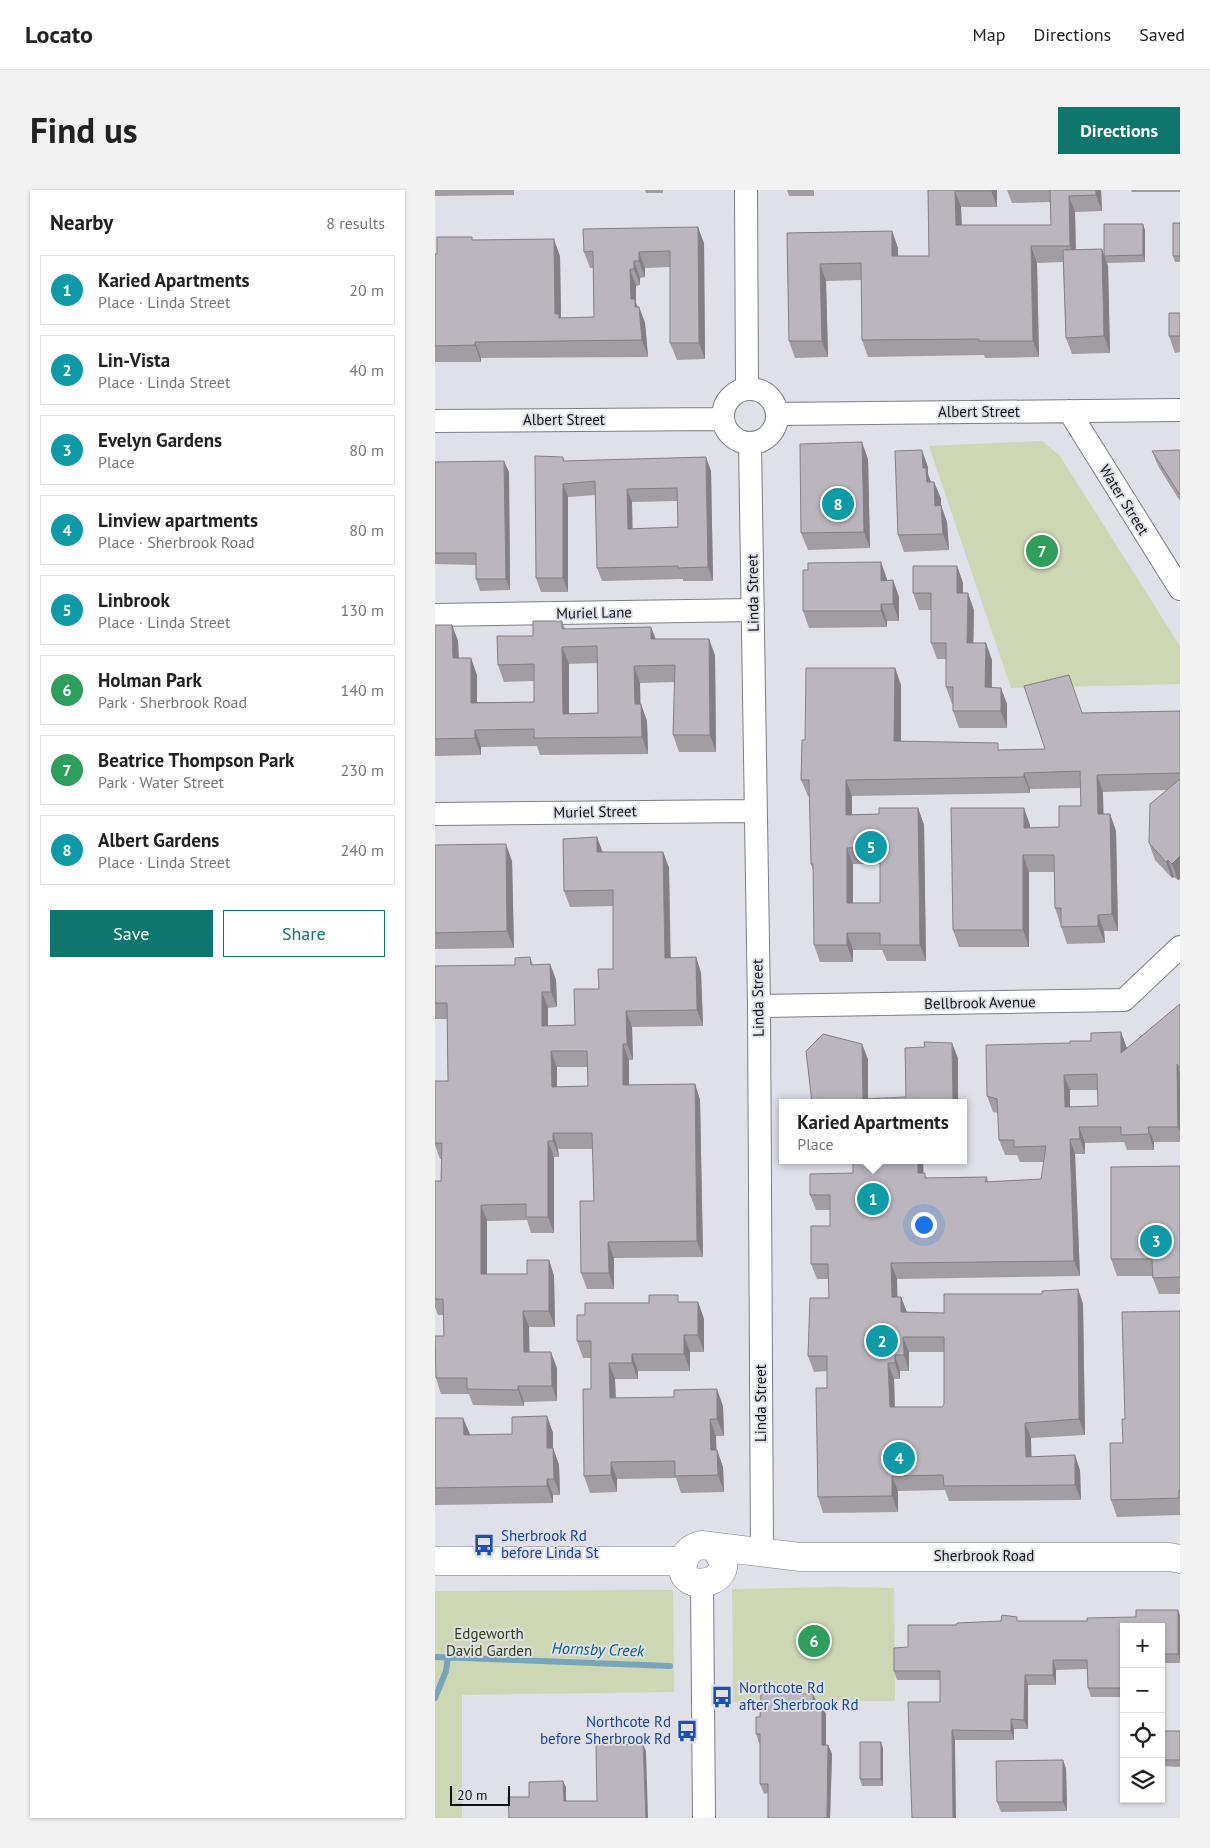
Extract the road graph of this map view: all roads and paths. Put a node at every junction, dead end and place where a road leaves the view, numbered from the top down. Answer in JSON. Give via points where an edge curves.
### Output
{"nodes":[{"id":1,"x":746,"y":190,"type":"edge"},
{"id":2,"x":747,"y":388,"type":"junction"},
{"id":3,"x":1180,"y":410,"type":"edge"},
{"id":4,"x":1069,"y":411,"type":"junction"},
{"id":5,"x":777,"y":414,"type":"junction"},
{"id":6,"x":723,"y":419,"type":"junction"},
{"id":7,"x":435,"y":421,"type":"edge"},
{"id":8,"x":750,"y":443,"type":"junction"},
{"id":9,"x":1180,"y":590,"type":"edge"},
{"id":10,"x":753,"y":610,"type":"junction"},
{"id":11,"x":435,"y":616,"type":"edge"},
{"id":12,"x":756,"y":811,"type":"junction"},
{"id":13,"x":435,"y":814,"type":"edge"},
{"id":14,"x":1180,"y":947,"type":"edge"},
{"id":15,"x":759,"y":1006,"type":"junction"},
{"id":16,"x":762,"y":1553,"type":"junction"},
{"id":17,"x":800,"y":1557,"type":"junction"},
{"id":18,"x":1176,"y":1557,"type":"edge"},
{"id":19,"x":435,"y":1561,"type":"edge"},
{"id":20,"x":712,"y":1568,"type":"junction"},
{"id":21,"x":704,"y":1818,"type":"edge"}],
"edges":[{"from":1,"to":2,"type":"street"},
{"from":2,"to":5,"type":"street","via":[[764,392],[775,405]]},
{"from":2,"to":6,"type":"street","via":[[739,390],[726,402]]},
{"from":3,"to":4,"type":"street","name":"Albert Street"},
{"from":4,"to":5,"type":"street","name":"Albert Street"},
{"from":4,"to":9,"type":"street","name":"Water Street"},
{"from":5,"to":8,"type":"street","via":[[773,431],[759,442]]},
{"from":6,"to":7,"type":"street","name":"Albert Street"},
{"from":6,"to":8,"type":"street","via":[[729,434]]},
{"from":8,"to":10,"type":"street","name":"Linda Street"},
{"from":10,"to":11,"type":"street","name":"Muriel Lane"},
{"from":10,"to":12,"type":"street","name":"Linda Street"},
{"from":12,"to":13,"type":"street","name":"Muriel Street"},
{"from":12,"to":15,"type":"street","name":"Linda Street"},
{"from":14,"to":15,"type":"street","name":"Bellbrook Avenue","via":[[1125,1000]]},
{"from":15,"to":16,"type":"street","name":"Linda Street"},
{"from":16,"to":17,"type":"main road","name":"Sherbrook Road"},
{"from":16,"to":20,"type":"main road","name":"Sherbrook Road"},
{"from":17,"to":18,"type":"main road","name":"Sherbrook Road"},
{"from":17,"to":20,"type":"main road","name":"Sherbrook Road"},
{"from":19,"to":20,"type":"main road","via":[[684,1561],[688,1577]]},
{"from":20,"to":21,"type":"street"}]}
